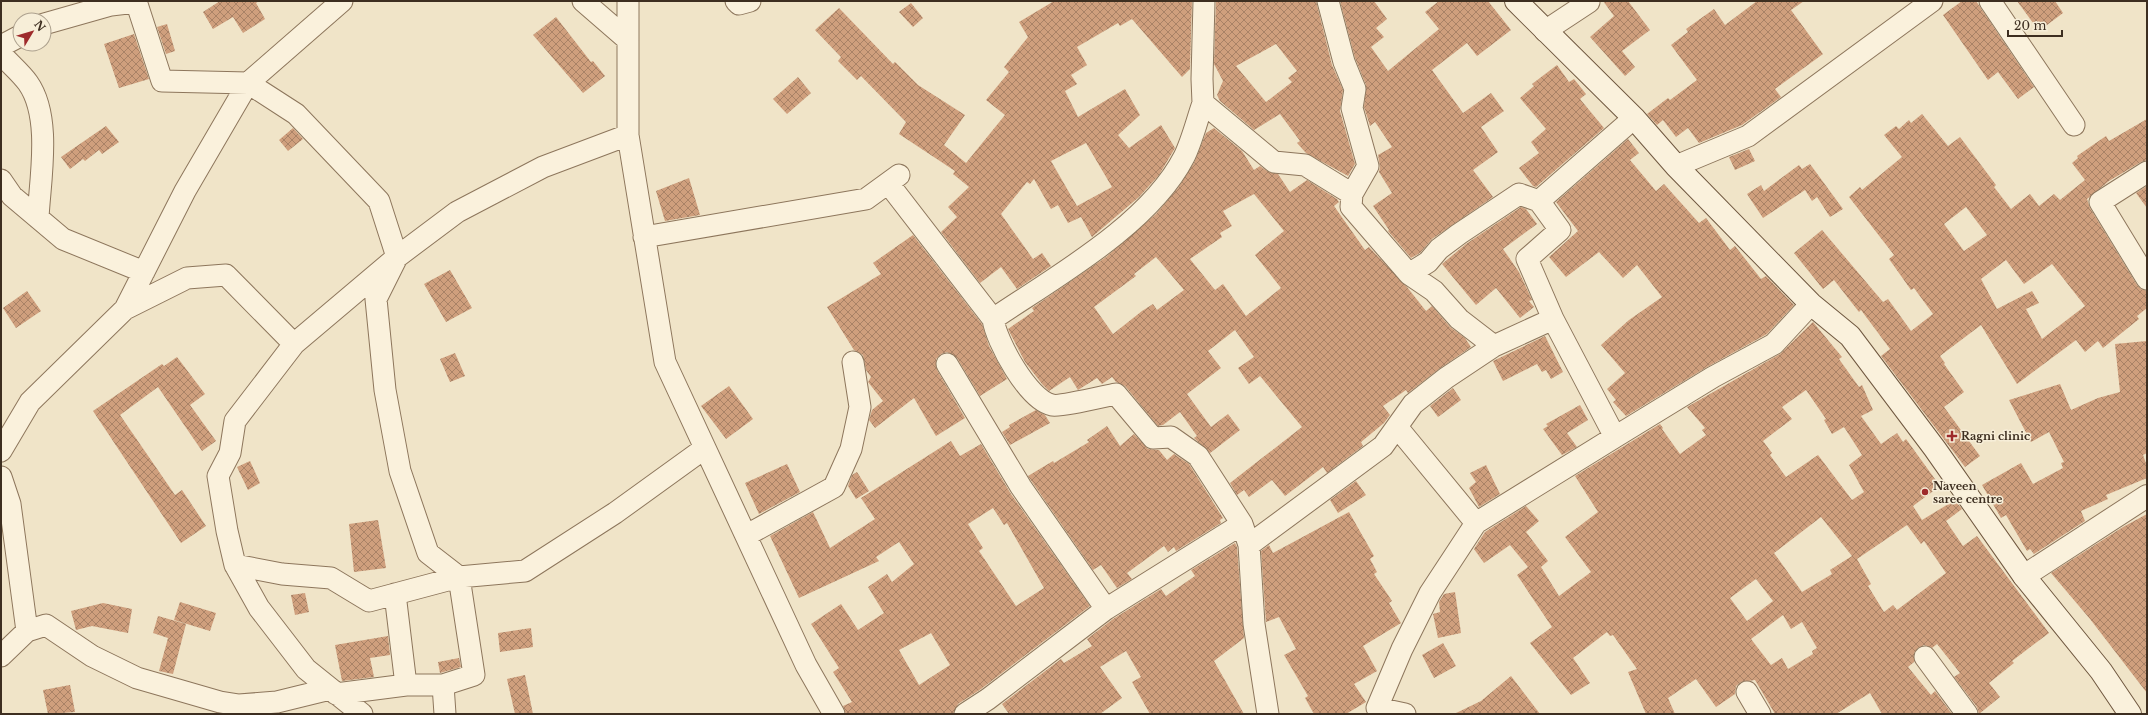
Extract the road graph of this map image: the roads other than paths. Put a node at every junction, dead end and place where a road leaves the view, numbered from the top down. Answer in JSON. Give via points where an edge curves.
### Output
{"nodes":[{"id":1,"x":136,"y":1,"type":"edge"},
{"id":2,"x":342,"y":1,"type":"edge"},
{"id":3,"x":582,"y":1,"type":"edge"},
{"id":4,"x":628,"y":1,"type":"edge"},
{"id":5,"x":736,"y":1,"type":"edge"},
{"id":6,"x":750,"y":1,"type":"edge"},
{"id":7,"x":1204,"y":1,"type":"edge"},
{"id":8,"x":1328,"y":1,"type":"edge"},
{"id":9,"x":1516,"y":1,"type":"edge"},
{"id":10,"x":1588,"y":1,"type":"edge"},
{"id":11,"x":1932,"y":1,"type":"edge"},
{"id":12,"x":1990,"y":1,"type":"edge"},
{"id":13,"x":52,"y":22,"type":"edge"},
{"id":14,"x":1545,"y":31,"type":"junction"},
{"id":15,"x":12,"y":40,"type":"edge"},
{"id":16,"x":628,"y":40,"type":"junction"},
{"id":17,"x":1,"y":46,"type":"edge"},
{"id":18,"x":1,"y":54,"type":"edge"},
{"id":19,"x":248,"y":83,"type":"junction"},
{"id":20,"x":1203,"y":103,"type":"junction"},
{"id":21,"x":1634,"y":118,"type":"junction"},
{"id":22,"x":2074,"y":125,"type":"dead end"},
{"id":23,"x":628,"y":135,"type":"junction"},
{"id":24,"x":1676,"y":166,"type":"junction"},
{"id":25,"x":2147,"y":172,"type":"edge"},
{"id":26,"x":1,"y":180,"type":"edge"},
{"id":27,"x":1352,"y":194,"type":"junction"},
{"id":28,"x":1538,"y":201,"type":"junction"},
{"id":29,"x":38,"y":218,"type":"junction"},
{"id":30,"x":644,"y":237,"type":"junction"},
{"id":31,"x":397,"y":257,"type":"junction"},
{"id":32,"x":144,"y":272,"type":"junction"},
{"id":33,"x":1409,"y":274,"type":"junction"},
{"id":34,"x":2147,"y":279,"type":"edge"},
{"id":35,"x":1811,"y":304,"type":"junction"},
{"id":36,"x":125,"y":309,"type":"junction"},
{"id":37,"x":993,"y":319,"type":"junction"},
{"id":38,"x":1553,"y":319,"type":"junction"},
{"id":39,"x":294,"y":344,"type":"junction"},
{"id":40,"x":1494,"y":346,"type":"junction"},
{"id":41,"x":853,"y":362,"type":"dead end"},
{"id":42,"x":947,"y":364,"type":"dead end"},
{"id":43,"x":1397,"y":427,"type":"junction"},
{"id":44,"x":1615,"y":437,"type":"junction"},
{"id":45,"x":705,"y":448,"type":"junction"},
{"id":46,"x":1,"y":451,"type":"edge"},
{"id":47,"x":1,"y":477,"type":"edge"},
{"id":48,"x":2147,"y":496,"type":"edge"},
{"id":49,"x":1476,"y":523,"type":"junction"},
{"id":50,"x":1242,"y":524,"type":"junction"},
{"id":51,"x":747,"y":535,"type":"junction"},
{"id":52,"x":1249,"y":545,"type":"junction"},
{"id":53,"x":235,"y":565,"type":"junction"},
{"id":54,"x":2024,"y":576,"type":"junction"},
{"id":55,"x":458,"y":577,"type":"junction"},
{"id":56,"x":395,"y":594,"type":"junction"},
{"id":57,"x":1106,"y":609,"type":"junction"},
{"id":58,"x":27,"y":631,"type":"junction"},
{"id":59,"x":1,"y":656,"type":"edge"},
{"id":60,"x":1925,"y":657,"type":"dead end"},
{"id":61,"x":406,"y":685,"type":"junction"},
{"id":62,"x":443,"y":685,"type":"junction"},
{"id":63,"x":333,"y":691,"type":"junction"},
{"id":64,"x":1747,"y":692,"type":"dead end"},
{"id":65,"x":992,"y":707,"type":"edge"},
{"id":66,"x":240,"y":709,"type":"edge"},
{"id":67,"x":1370,"y":711,"type":"edge"},
{"id":68,"x":362,"y":714,"type":"edge"},
{"id":69,"x":445,"y":714,"type":"edge"},
{"id":70,"x":834,"y":714,"type":"edge"},
{"id":71,"x":965,"y":714,"type":"edge"},
{"id":72,"x":1268,"y":714,"type":"edge"},
{"id":73,"x":1405,"y":714,"type":"edge"},
{"id":74,"x":1760,"y":714,"type":"edge"},
{"id":75,"x":1967,"y":714,"type":"edge"},
{"id":76,"x":2130,"y":714,"type":"edge"}],
"edges":[{"from":1,"to":13,"type":"street","via":[[111,5]]},
{"from":1,"to":19,"type":"street","via":[[162,80]]},
{"from":2,"to":19,"type":"street"},
{"from":3,"to":16,"type":"street"},
{"from":4,"to":16,"type":"street"},
{"from":5,"to":6,"type":"street","via":[[739,4]]},
{"from":7,"to":20,"type":"street"},
{"from":8,"to":27,"type":"street","via":[[1344,62],[1355,89],[1352,108],[1368,166]]},
{"from":9,"to":14,"type":"main road"},
{"from":10,"to":14,"type":"street"},
{"from":11,"to":24,"type":"street","via":[[1748,136]]},
{"from":12,"to":22,"type":"street"},
{"from":14,"to":21,"type":"main road"},
{"from":15,"to":17,"type":"street"},
{"from":16,"to":23,"type":"street"},
{"from":18,"to":29,"type":"street","via":[[29,84],[39,108],[43,145]]},
{"from":19,"to":31,"type":"street","via":[[296,114],[379,201]]},
{"from":19,"to":32,"type":"street","via":[[185,191]]},
{"from":20,"to":27,"type":"street","via":[[1274,162],[1304,165]]},
{"from":20,"to":37,"type":"street","via":[[1184,157],[1159,193],[1136,218],[1103,245]]},
{"from":21,"to":24,"type":"main road"},
{"from":21,"to":28,"type":"street"},
{"from":23,"to":30,"type":"street"},
{"from":23,"to":31,"type":"street","via":[[543,167],[457,212]]},
{"from":24,"to":35,"type":"main road"},
{"from":25,"to":34,"type":"street","via":[[2100,202]]},
{"from":26,"to":29,"type":"street","via":[[12,196]]},
{"from":27,"to":33,"type":"street","via":[[1351,207]]},
{"from":28,"to":33,"type":"street","via":[[1519,194],[1459,234],[1439,249],[1428,262]]},
{"from":28,"to":38,"type":"street","via":[[1560,230],[1526,259]]},
{"from":29,"to":32,"type":"street","via":[[63,239]]},
{"from":30,"to":37,"type":"street","via":[[866,199],[894,179]]},
{"from":30,"to":45,"type":"street","via":[[665,362]]},
{"from":31,"to":39,"type":"street"},
{"from":31,"to":55,"type":"street","via":[[376,299],[385,390],[400,471],[428,553]]},
{"from":32,"to":36,"type":"street"},
{"from":33,"to":40,"type":"street","via":[[1434,291],[1459,319]]},
{"from":35,"to":44,"type":"street","via":[[1774,344],[1713,377]]},
{"from":35,"to":54,"type":"main road","via":[[1850,336],[1935,449]]},
{"from":36,"to":39,"type":"street","via":[[187,278],[226,275]]},
{"from":36,"to":46,"type":"street","via":[[30,402]]},
{"from":37,"to":50,"type":"street","via":[[995,332],[1024,382],[1037,398],[1053,405],[1116,394],[1153,438],[1171,437],[1198,456]]},
{"from":38,"to":40,"type":"street"},
{"from":38,"to":44,"type":"street"},
{"from":39,"to":53,"type":"street","via":[[235,421],[230,453],[218,476]]},
{"from":40,"to":43,"type":"street","via":[[1413,404]]},
{"from":41,"to":51,"type":"street","via":[[860,407],[851,449],[834,487]]},
{"from":42,"to":57,"type":"street","via":[[1020,487]]},
{"from":43,"to":49,"type":"street"},
{"from":43,"to":52,"type":"street","via":[[1383,446]]},
{"from":44,"to":49,"type":"street"},
{"from":45,"to":51,"type":"street"},
{"from":45,"to":55,"type":"street","via":[[615,513],[525,570]]},
{"from":47,"to":58,"type":"street","via":[[10,504]]},
{"from":48,"to":54,"type":"main road"},
{"from":49,"to":67,"type":"street","via":[[1430,592]]},
{"from":50,"to":52,"type":"street"},
{"from":50,"to":57,"type":"street"},
{"from":51,"to":70,"type":"street","via":[[806,665]]},
{"from":52,"to":72,"type":"street","via":[[1254,624]]},
{"from":53,"to":56,"type":"street","via":[[282,574],[331,578],[369,601]]},
{"from":53,"to":63,"type":"street","via":[[259,608],[306,669]]},
{"from":54,"to":76,"type":"main road","via":[[2101,671]]},
{"from":55,"to":56,"type":"street"},
{"from":55,"to":62,"type":"street","via":[[474,675]]},
{"from":56,"to":61,"type":"street"},
{"from":57,"to":65,"type":"street"},
{"from":58,"to":59,"type":"street"},
{"from":58,"to":66,"type":"street","via":[[46,625],[92,656],[137,678]]},
{"from":60,"to":75,"type":"street"},
{"from":61,"to":62,"type":"street"},
{"from":61,"to":63,"type":"street"},
{"from":62,"to":69,"type":"street"},
{"from":63,"to":66,"type":"street"},
{"from":63,"to":68,"type":"street"},
{"from":64,"to":74,"type":"street"},
{"from":65,"to":71,"type":"street"},
{"from":67,"to":73,"type":"street"}]}
